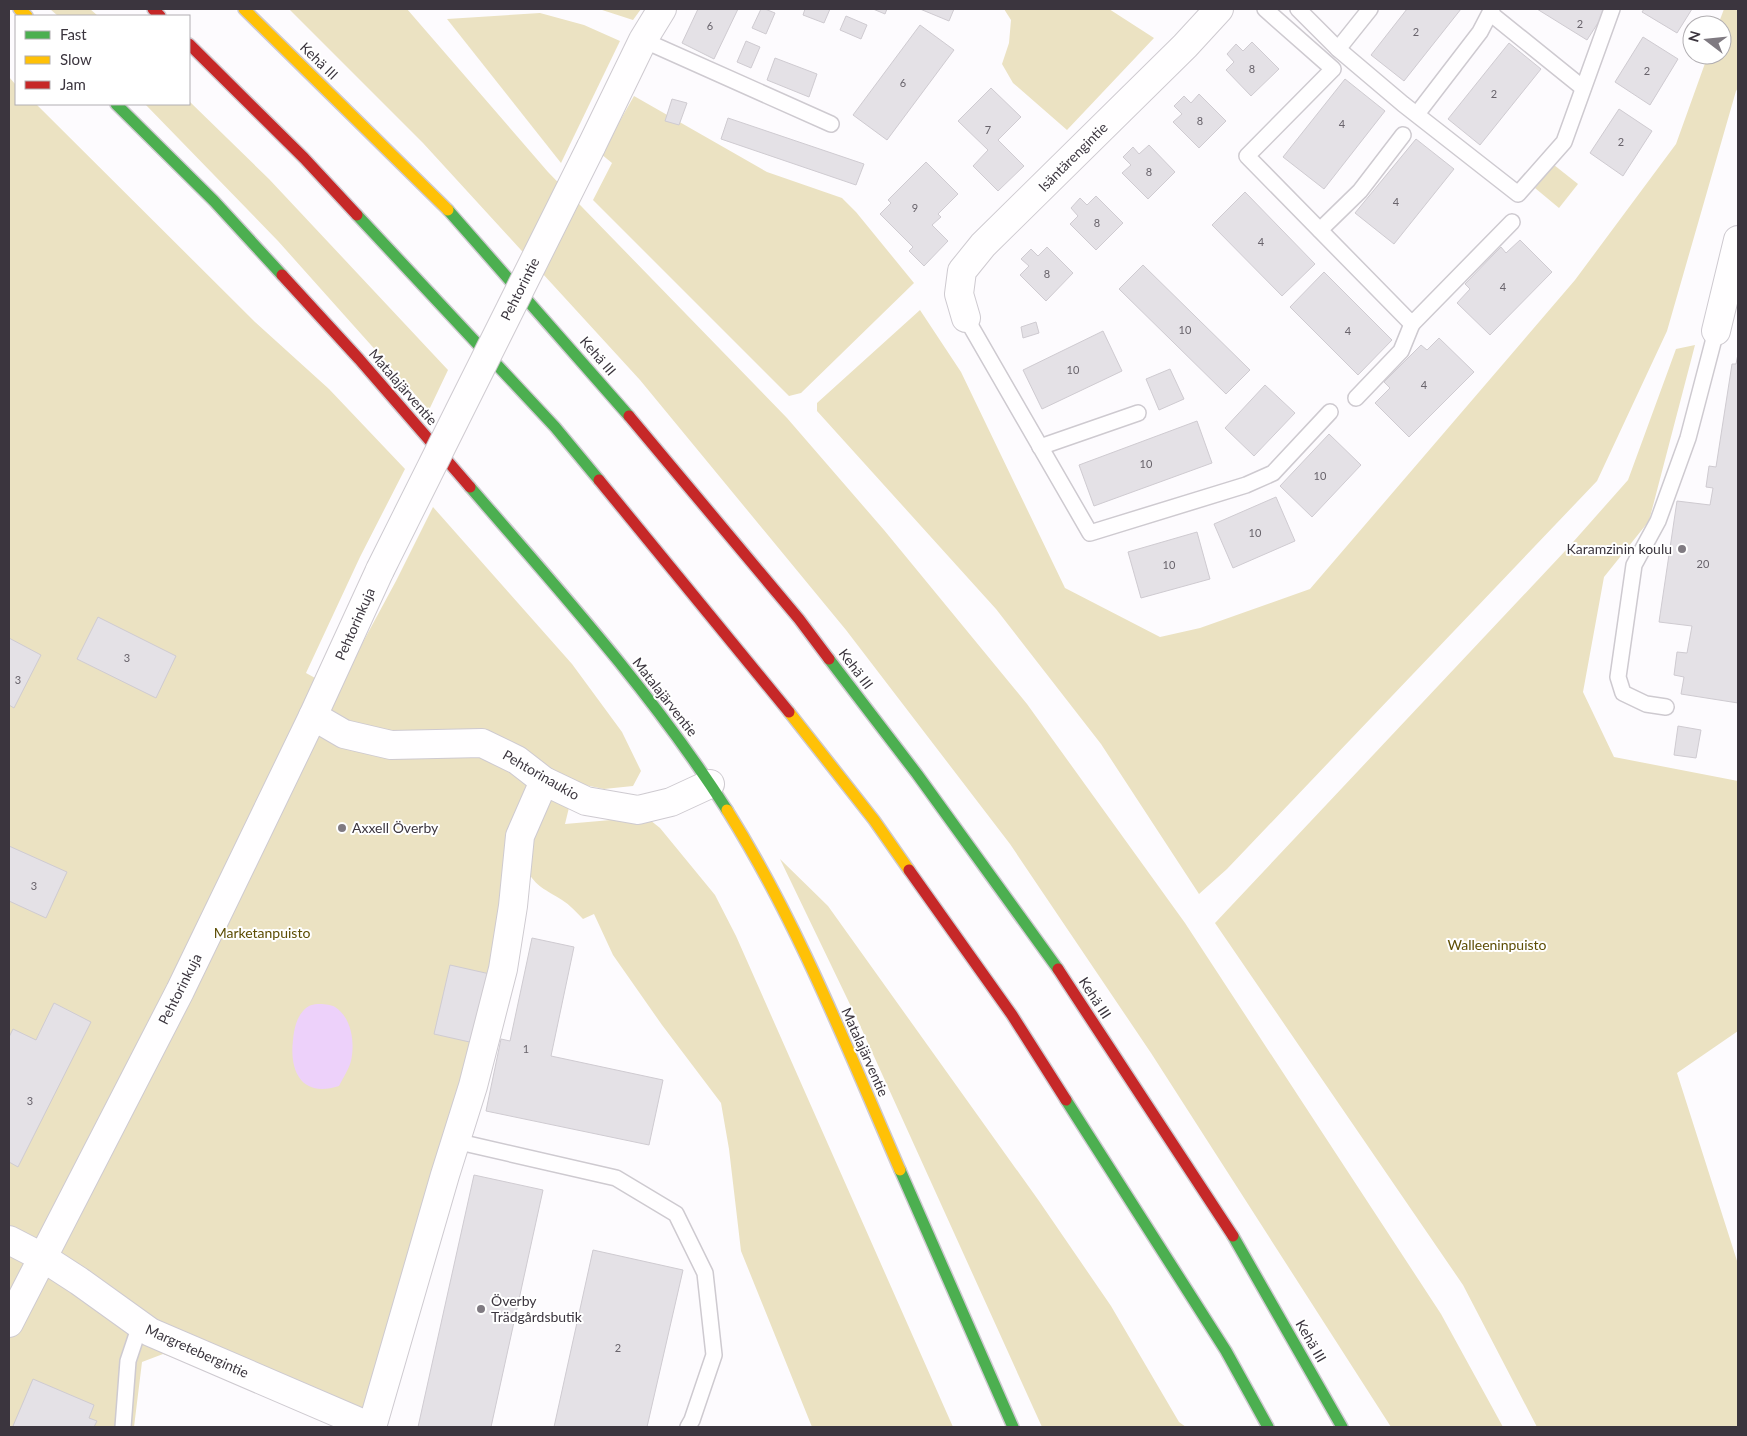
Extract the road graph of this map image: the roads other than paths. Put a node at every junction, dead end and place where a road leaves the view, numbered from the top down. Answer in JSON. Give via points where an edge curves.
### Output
{"nodes":[{"id":1,"x":244,"y":9,"type":"edge"},
{"id":2,"x":662,"y":9,"type":"edge"},
{"id":3,"x":1219,"y":9,"type":"edge"},
{"id":4,"x":1266,"y":9,"type":"edge"},
{"id":5,"x":1298,"y":9,"type":"edge"},
{"id":6,"x":1370,"y":9,"type":"edge"},
{"id":7,"x":1612,"y":9,"type":"edge"},
{"id":8,"x":1491,"y":11,"type":"edge"},
{"id":9,"x":643,"y":40,"type":"junction"},
{"id":10,"x":190,"y":45,"type":"edge"},
{"id":11,"x":1338,"y":49,"type":"junction"},
{"id":12,"x":1583,"y":88,"type":"junction"},
{"id":13,"x":117,"y":105,"type":"edge"},
{"id":14,"x":1417,"y":114,"type":"junction"},
{"id":15,"x":832,"y":124,"type":"dead end"},
{"id":16,"x":1403,"y":135,"type":"dead end"},
{"id":17,"x":1512,"y":222,"type":"dead end"},
{"id":18,"x":1320,"y":230,"type":"junction"},
{"id":19,"x":1738,"y":240,"type":"edge"},
{"id":20,"x":966,"y":318,"type":"joint"},
{"id":21,"x":1412,"y":324,"type":"junction"},
{"id":22,"x":1716,"y":331,"type":"joint"},
{"id":23,"x":1356,"y":398,"type":"dead end"},
{"id":24,"x":1330,"y":412,"type":"dead end"},
{"id":25,"x":1138,"y":413,"type":"dead end"},
{"id":26,"x":1040,"y":447,"type":"junction"},
{"id":27,"x":380,"y":570,"type":"joint"},
{"id":28,"x":1666,"y":706,"type":"dead end"},
{"id":29,"x":313,"y":716,"type":"junction"},
{"id":30,"x":544,"y":781,"type":"junction"},
{"id":31,"x":710,"y":784,"type":"junction"},
{"id":32,"x":455,"y":1141,"type":"junction"},
{"id":33,"x":9,"y":1240,"type":"edge"},
{"id":34,"x":42,"y":1257,"type":"junction"},
{"id":35,"x":9,"y":1323,"type":"edge"},
{"id":36,"x":140,"y":1325,"type":"junction"},
{"id":37,"x":123,"y":1427,"type":"edge"},
{"id":38,"x":371,"y":1427,"type":"edge"},
{"id":39,"x":688,"y":1427,"type":"edge"},
{"id":40,"x":1013,"y":1427,"type":"edge"},
{"id":41,"x":1268,"y":1427,"type":"edge"},
{"id":42,"x":1342,"y":1427,"type":"edge"}],
"edges":[{"from":1,"to":42,"type":"main road","name":"Kehä III","via":[[440,200],[597,378],[805,627],[917,774],[1066,980],[1238,1244]]},
{"from":2,"to":9,"type":"street","name":"Pehtorintie"},
{"from":3,"to":20,"type":"street","name":"Isäntärengintie","via":[[983,245],[962,271],[959,294]]},
{"from":4,"to":18,"type":"lane","via":[[1333,69],[1247,156]]},
{"from":5,"to":11,"type":"lane"},
{"from":6,"to":11,"type":"lane"},
{"from":7,"to":12,"type":"lane"},
{"from":8,"to":12,"type":"lane"},
{"from":8,"to":14,"type":"lane","via":[[1480,32]]},
{"from":9,"to":15,"type":"lane"},
{"from":9,"to":27,"type":"street","name":"Pehtorintie","bridge":true},
{"from":10,"to":41,"type":"main road","via":[[304,158],[555,427],[771,689],[874,820],[1012,1015],[1226,1351]]},
{"from":11,"to":14,"type":"lane"},
{"from":12,"to":14,"type":"lane","via":[[1564,142],[1518,194]]},
{"from":13,"to":31,"type":"main road","name":"Matalajärventie","via":[[214,201],[359,359],[552,580],[673,730]]},
{"from":16,"to":18,"type":"lane","via":[[1360,191]]},
{"from":17,"to":21,"type":"lane"},
{"from":18,"to":21,"type":"lane"},
{"from":19,"to":22,"type":"street"},
{"from":20,"to":26,"type":"lane"},
{"from":21,"to":23,"type":"lane","via":[[1401,351]]},
{"from":22,"to":28,"type":"lane","via":[[1688,438],[1658,521],[1634,565],[1618,677],[1623,693],[1646,704]]},
{"from":24,"to":26,"type":"lane","via":[[1272,473],[1246,485],[1090,533]]},
{"from":25,"to":26,"type":"lane"},
{"from":27,"to":29,"type":"street","name":"Pehtorinkuja"},
{"from":29,"to":30,"type":"street","name":"Pehtorinaukio","via":[[344,734],[391,745],[482,743],[517,760]]},
{"from":29,"to":34,"type":"street","name":"Pehtorinkuja","via":[[180,991]]},
{"from":30,"to":31,"type":"street","name":"Pehtorinaukio","via":[[586,801],[638,810],[671,802]]},
{"from":30,"to":32,"type":"street","via":[[520,836],[503,969],[473,1086]]},
{"from":31,"to":40,"type":"main road","name":"Matalajärventie","via":[[743,836],[823,993]]},
{"from":32,"to":38,"type":"street"},
{"from":32,"to":39,"type":"lane","via":[[616,1178],[676,1214],[705,1273],[714,1355]]},
{"from":33,"to":34,"type":"street","name":"Margretebergintie"},
{"from":34,"to":35,"type":"street","name":"Pehtorinkuja"},
{"from":34,"to":36,"type":"street","name":"Margretebergintie"},
{"from":36,"to":37,"type":"lane","via":[[128,1361]]},
{"from":36,"to":38,"type":"street","name":"Margretebergintie"}]}
